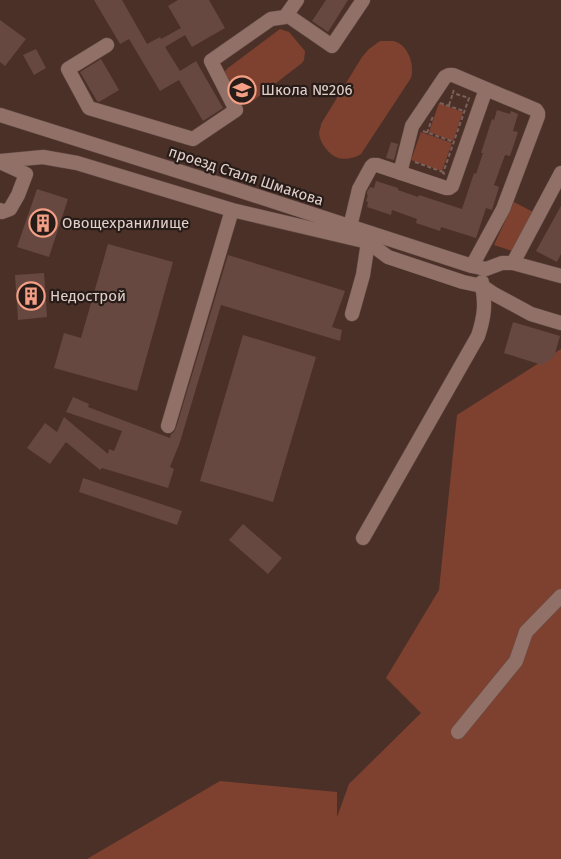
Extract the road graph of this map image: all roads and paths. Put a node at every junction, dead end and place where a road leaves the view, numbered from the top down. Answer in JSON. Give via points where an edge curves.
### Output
{"nodes":[{"id":1,"x":297,"y":0,"type":"edge"},
{"id":2,"x":363,"y":0,"type":"edge"},
{"id":3,"x":287,"y":15,"type":"junction"},
{"id":4,"x":106,"y":45,"type":"dead end"},
{"id":5,"x":458,"y":77,"type":"junction"},
{"id":6,"x":486,"y":89,"type":"junction"},
{"id":7,"x":453,"y":93,"type":"junction"},
{"id":8,"x":438,"y":102,"type":"dead end"},
{"id":9,"x":449,"y":106,"type":"junction"},
{"id":10,"x":436,"y":110,"type":"dead end"},
{"id":11,"x":464,"y":111,"type":"junction"},
{"id":12,"x":0,"y":114,"type":"edge"},
{"id":13,"x":421,"y":131,"type":"dead end"},
{"id":14,"x":428,"y":133,"type":"junction"},
{"id":15,"x":454,"y":142,"type":"junction"},
{"id":16,"x":403,"y":158,"type":"junction"},
{"id":17,"x":0,"y":161,"type":"edge"},
{"id":18,"x":400,"y":172,"type":"junction"},
{"id":19,"x":561,"y":173,"type":"edge"},
{"id":20,"x":449,"y":175,"type":"junction"},
{"id":21,"x":0,"y":210,"type":"edge"},
{"id":22,"x":232,"y":210,"type":"junction"},
{"id":23,"x":350,"y":226,"type":"junction"},
{"id":24,"x":368,"y":242,"type":"junction"},
{"id":25,"x":513,"y":263,"type":"junction"},
{"id":26,"x":477,"y":268,"type":"junction"},
{"id":27,"x":561,"y":276,"type":"edge"},
{"id":28,"x":482,"y":286,"type":"junction"},
{"id":29,"x":352,"y":314,"type":"dead end"},
{"id":30,"x":561,"y":322,"type":"edge"},
{"id":31,"x":168,"y":426,"type":"dead end"},
{"id":32,"x":363,"y":538,"type":"dead end"},
{"id":33,"x":561,"y":596,"type":"edge"},
{"id":34,"x":458,"y":732,"type":"dead end"}],
"edges":[{"from":1,"to":3,"type":"street"},
{"from":2,"to":3,"type":"street","via":[[332,46]]},
{"from":3,"to":4,"type":"street","via":[[271,19],[211,61],[236,110],[193,139],[89,108],[68,69]]},
{"from":5,"to":6,"type":"street"},
{"from":5,"to":7,"type":"path"},
{"from":5,"to":16,"type":"street","via":[[449,74],[445,77],[414,123]]},
{"from":6,"to":20,"type":"street"},
{"from":6,"to":26,"type":"street","via":[[536,110],[538,116],[504,208]]},
{"from":7,"to":9,"type":"path"},
{"from":7,"to":11,"type":"path","via":[[469,98]]},
{"from":8,"to":9,"type":"path"},
{"from":9,"to":11,"type":"path"},
{"from":10,"to":14,"type":"path"},
{"from":11,"to":15,"type":"path"},
{"from":12,"to":23,"type":"street","name":"проезд Сталя Шмакова"},
{"from":13,"to":14,"type":"path"},
{"from":14,"to":15,"type":"path"},
{"from":15,"to":20,"type":"path"},
{"from":16,"to":18,"type":"street"},
{"from":16,"to":20,"type":"path"},
{"from":17,"to":21,"type":"street","via":[[26,174],[10,209]]},
{"from":17,"to":22,"type":"street","via":[[43,157],[78,163]]},
{"from":18,"to":20,"type":"street","via":[[446,188],[452,186]]},
{"from":18,"to":23,"type":"street","via":[[376,165],[371,167],[359,189]]},
{"from":19,"to":25,"type":"street"},
{"from":22,"to":24,"type":"street"},
{"from":22,"to":31,"type":"street"},
{"from":23,"to":26,"type":"street","name":"проезд Сталя Шмакова"},
{"from":24,"to":28,"type":"street","via":[[388,257]]},
{"from":24,"to":29,"type":"street"},
{"from":25,"to":26,"type":"street"},
{"from":25,"to":27,"type":"street"},
{"from":26,"to":28,"type":"street"},
{"from":28,"to":30,"type":"street","via":[[531,314]]},
{"from":28,"to":32,"type":"street","via":[[485,298],[478,336]]},
{"from":33,"to":34,"type":"street","via":[[526,632],[516,661]]}]}
